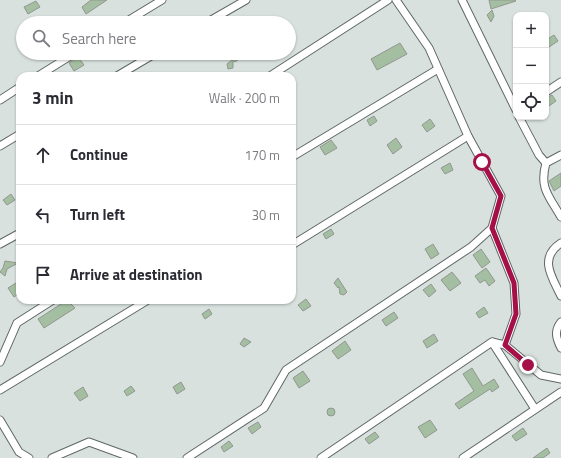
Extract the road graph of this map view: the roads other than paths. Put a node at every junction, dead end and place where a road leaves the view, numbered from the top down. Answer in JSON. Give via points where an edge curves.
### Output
{"nodes":[{"id":1,"x":162,"y":0,"type":"edge"},
{"id":2,"x":246,"y":0,"type":"edge"},
{"id":3,"x":388,"y":0,"type":"edge"},
{"id":4,"x":396,"y":0,"type":"edge"},
{"id":5,"x":462,"y":0,"type":"edge"},
{"id":6,"x":136,"y":16,"type":"edge"},
{"id":7,"x":218,"y":16,"type":"edge"},
{"id":8,"x":296,"y":59,"type":"edge"},
{"id":9,"x":64,"y":60,"type":"edge"},
{"id":10,"x":144,"y":60,"type":"edge"},
{"id":11,"x":295,"y":60,"type":"edge"},
{"id":12,"x":438,"y":69,"type":"junction"},
{"id":13,"x":44,"y":72,"type":"edge"},
{"id":14,"x":124,"y":72,"type":"edge"},
{"id":15,"x":276,"y":72,"type":"edge"},
{"id":16,"x":561,"y":82,"type":"edge"},
{"id":17,"x":16,"y":90,"type":"edge"},
{"id":18,"x":549,"y":90,"type":"edge"},
{"id":19,"x":0,"y":100,"type":"edge"},
{"id":20,"x":513,"y":104,"type":"edge"},
{"id":21,"x":521,"y":120,"type":"edge"},
{"id":22,"x":16,"y":136,"type":"edge"},
{"id":23,"x":468,"y":136,"type":"junction"},
{"id":24,"x":0,"y":146,"type":"edge"},
{"id":25,"x":296,"y":155,"type":"edge"},
{"id":26,"x":561,"y":155,"type":"edge"},
{"id":27,"x":546,"y":163,"type":"junction"},
{"id":28,"x":561,"y":217,"type":"edge"},
{"id":29,"x":492,"y":228,"type":"junction"},
{"id":30,"x":16,"y":235,"type":"edge"},
{"id":31,"x":296,"y":243,"type":"edge"},
{"id":32,"x":561,"y":243,"type":"edge"},
{"id":33,"x":0,"y":244,"type":"edge"},
{"id":34,"x":561,"y":296,"type":"edge"},
{"id":35,"x":47,"y":304,"type":"edge"},
{"id":36,"x":141,"y":304,"type":"edge"},
{"id":37,"x":561,"y":322,"type":"edge"},
{"id":38,"x":492,"y":342,"type":"junction"},
{"id":39,"x":505,"y":345,"type":"junction"},
{"id":40,"x":561,"y":348,"type":"edge"},
{"id":41,"x":0,"y":362,"type":"edge"},
{"id":42,"x":561,"y":379,"type":"edge"},
{"id":43,"x":0,"y":390,"type":"edge"},
{"id":44,"x":561,"y":393,"type":"edge"},
{"id":45,"x":535,"y":410,"type":"junction"},
{"id":46,"x":0,"y":420,"type":"edge"},
{"id":47,"x":28,"y":458,"type":"edge"},
{"id":48,"x":51,"y":458,"type":"edge"},
{"id":49,"x":133,"y":458,"type":"edge"},
{"id":50,"x":186,"y":458,"type":"edge"},
{"id":51,"x":321,"y":458,"type":"edge"},
{"id":52,"x":463,"y":458,"type":"edge"}],
"edges":[{"from":1,"to":6,"type":"street"},
{"from":2,"to":7,"type":"street"},
{"from":3,"to":8,"type":"street"},
{"from":4,"to":12,"type":"street","via":[[429,48]]},
{"from":5,"to":20,"type":"street"},
{"from":9,"to":13,"type":"street"},
{"from":10,"to":14,"type":"street"},
{"from":11,"to":15,"type":"street"},
{"from":12,"to":23,"type":"street"},
{"from":12,"to":25,"type":"street"},
{"from":16,"to":18,"type":"street"},
{"from":17,"to":19,"type":"street"},
{"from":21,"to":27,"type":"street","via":[[539,156]]},
{"from":22,"to":24,"type":"street"},
{"from":23,"to":29,"type":"street","via":[[501,196]]},
{"from":23,"to":31,"type":"street"},
{"from":26,"to":27,"type":"street"},
{"from":27,"to":28,"type":"street","via":[[542,176],[544,187]]},
{"from":29,"to":39,"type":"street","via":[[514,283],[516,314]]},
{"from":29,"to":50,"type":"street","via":[[471,247],[286,370],[264,408]]},
{"from":30,"to":33,"type":"street"},
{"from":32,"to":34,"type":"street","via":[[553,248],[548,261],[550,273]]},
{"from":35,"to":41,"type":"street","via":[[17,323]]},
{"from":36,"to":43,"type":"street"},
{"from":37,"to":40,"type":"street","via":[[556,337]]},
{"from":38,"to":39,"type":"street"},
{"from":38,"to":45,"type":"street"},
{"from":38,"to":51,"type":"street"},
{"from":39,"to":42,"type":"street","via":[[541,375]]},
{"from":44,"to":45,"type":"street"},
{"from":45,"to":52,"type":"street"},
{"from":46,"to":47,"type":"street","via":[[19,452]]},
{"from":48,"to":49,"type":"street","via":[[89,442]]}]}
